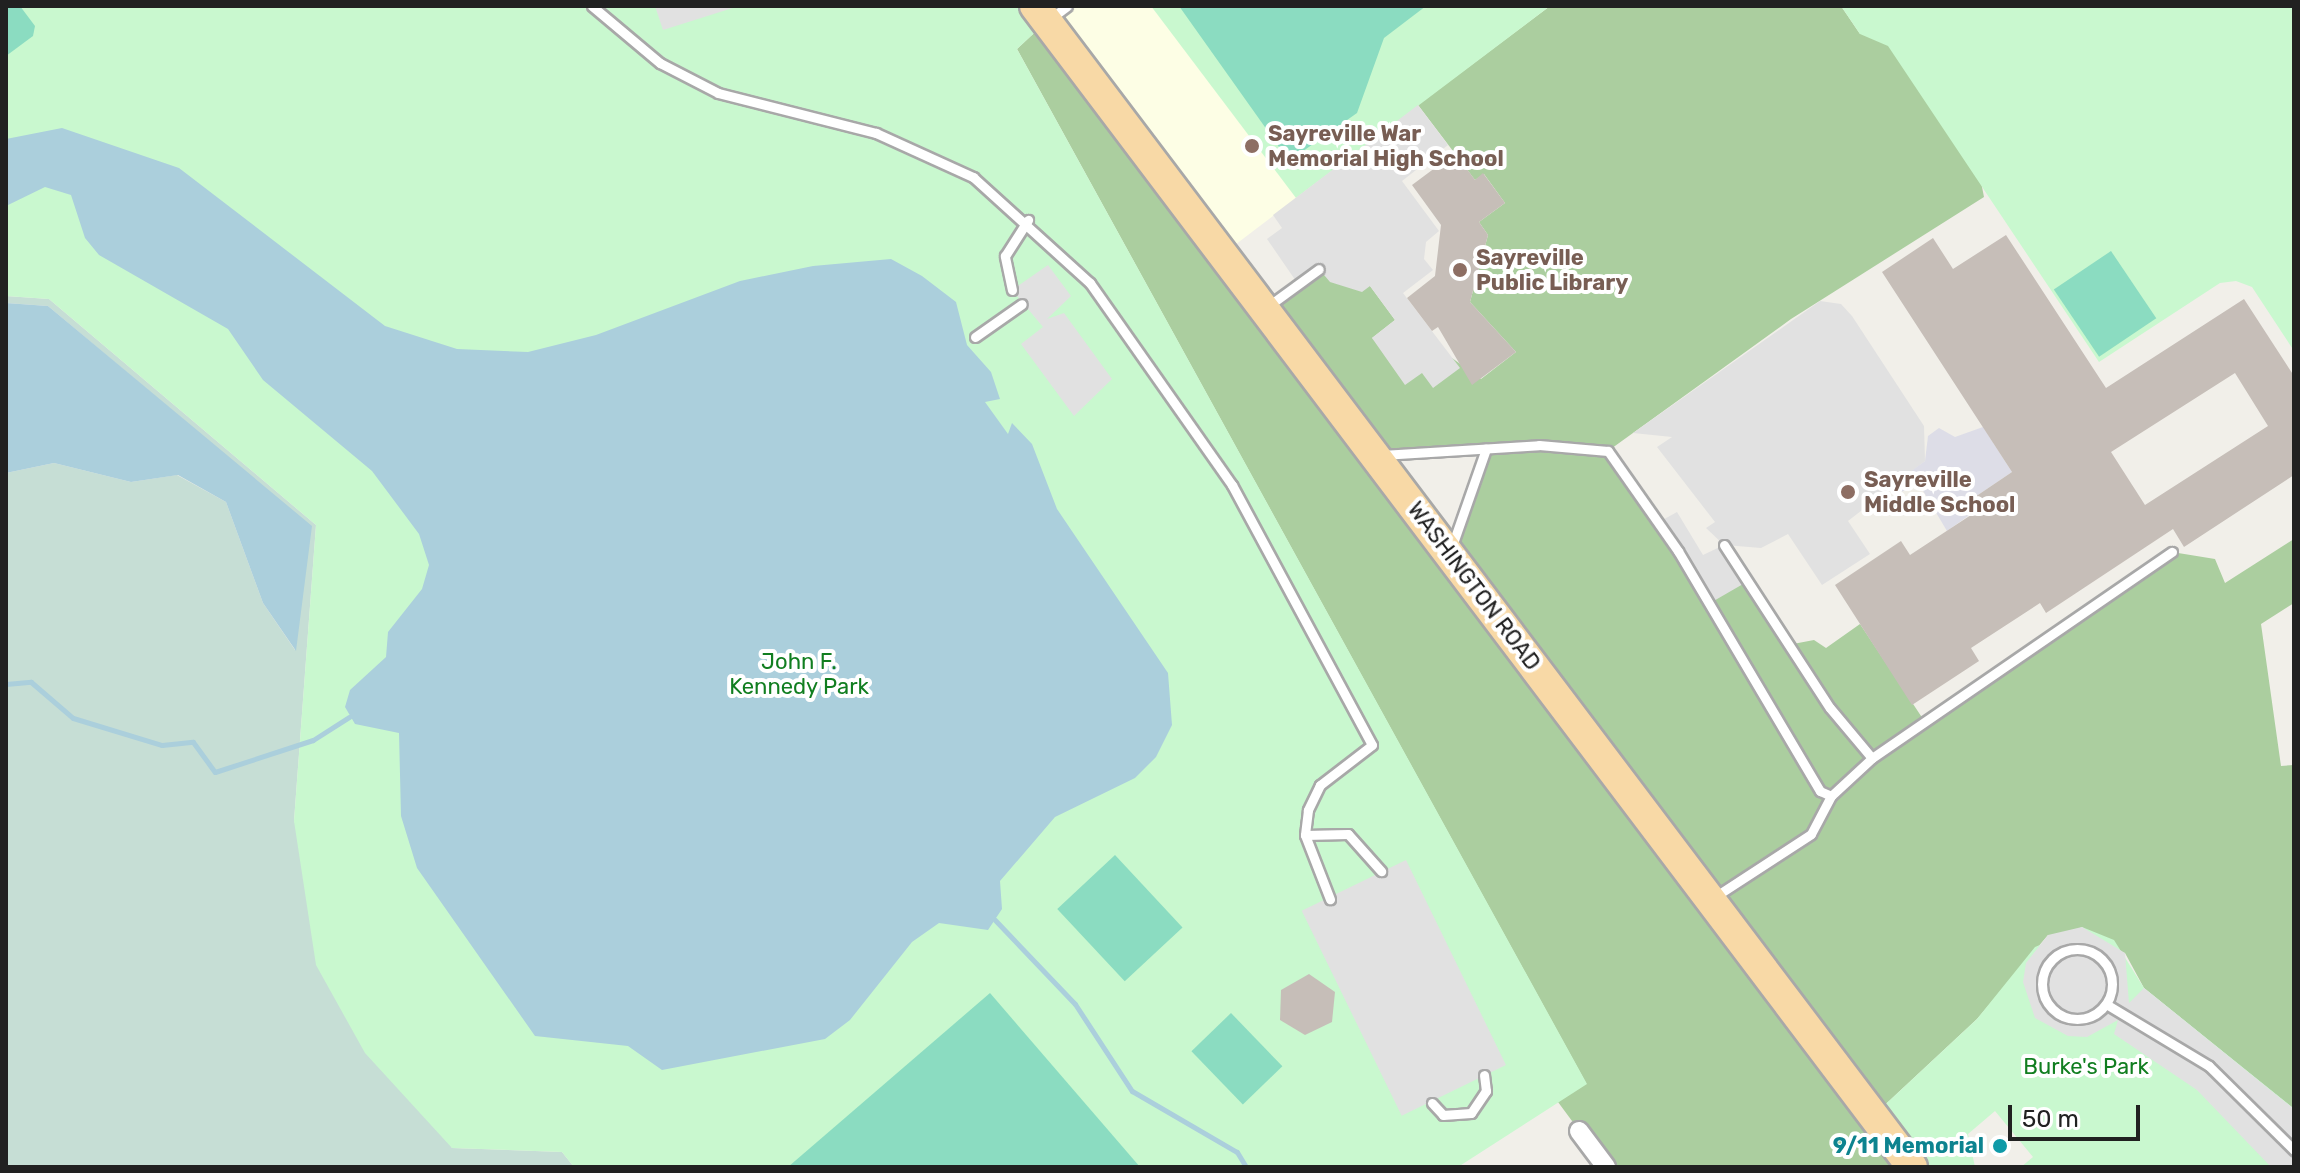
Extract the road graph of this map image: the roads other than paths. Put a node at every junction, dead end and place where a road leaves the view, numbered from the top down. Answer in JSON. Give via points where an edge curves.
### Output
{"nodes":[{"id":1,"x":592,"y":6,"type":"edge"},
{"id":2,"x":1049,"y":11,"type":"edge"},
{"id":3,"x":1028,"y":220,"type":"junction"},
{"id":4,"x":1319,"y":269,"type":"dead end"},
{"id":5,"x":1012,"y":290,"type":"dead end"},
{"id":6,"x":1022,"y":304,"type":"dead end"},
{"id":7,"x":1265,"y":309,"type":"junction"},
{"id":8,"x":975,"y":337,"type":"dead end"},
{"id":9,"x":1486,"y":449,"type":"junction"},
{"id":10,"x":1375,"y":456,"type":"junction"},
{"id":11,"x":1724,"y":545,"type":"dead end"},
{"id":12,"x":2172,"y":552,"type":"dead end"},
{"id":13,"x":1450,"y":553,"type":"junction"},
{"id":14,"x":1872,"y":758,"type":"junction"},
{"id":15,"x":1831,"y":796,"type":"junction"},
{"id":16,"x":1305,"y":835,"type":"junction"},
{"id":17,"x":1381,"y":871,"type":"dead end"},
{"id":18,"x":1330,"y":899,"type":"dead end"},
{"id":19,"x":1710,"y":900,"type":"junction"},
{"id":20,"x":2106,"y":1004,"type":"junction"},
{"id":21,"x":1484,"y":1075,"type":"dead end"},
{"id":22,"x":1432,"y":1103,"type":"dead end"},
{"id":23,"x":1579,"y":1131,"type":"dead end"},
{"id":24,"x":2294,"y":1150,"type":"edge"},
{"id":25,"x":1606,"y":1167,"type":"edge"},
{"id":26,"x":1912,"y":1167,"type":"edge"}],
"edges":[{"from":1,"to":3,"type":"lane","via":[[660,63],[718,93],[876,133],[973,177]]},
{"from":2,"to":7,"type":"main road","name":"WASHINGTON ROAD"},
{"from":3,"to":5,"type":"lane","via":[[1005,256]]},
{"from":3,"to":16,"type":"lane","via":[[1090,283],[1232,485],[1372,745],[1320,785]]},
{"from":4,"to":7,"type":"lane"},
{"from":6,"to":8,"type":"lane"},
{"from":7,"to":10,"type":"main road","name":"WASHINGTON ROAD"},
{"from":9,"to":10,"type":"lane"},
{"from":9,"to":13,"type":"lane"},
{"from":9,"to":15,"type":"lane","via":[[1608,451],[1678,551],[1820,791]]},
{"from":10,"to":13,"type":"main road","name":"WASHINGTON ROAD"},
{"from":11,"to":14,"type":"lane","via":[[1830,708]]},
{"from":12,"to":14,"type":"lane"},
{"from":13,"to":19,"type":"main road","name":"WASHINGTON ROAD"},
{"from":14,"to":15,"type":"lane"},
{"from":15,"to":19,"type":"lane","via":[[1811,834]]},
{"from":16,"to":17,"type":"lane","via":[[1348,834]]},
{"from":16,"to":18,"type":"lane"},
{"from":19,"to":26,"type":"main road","name":"WASHINGTON ROAD"},
{"from":20,"to":20,"type":"lane","via":[[2087,1017],[2064,1016],[2042,990],[2045,967],[2073,949],[2095,953],[2109,970]]},
{"from":20,"to":24,"type":"lane","via":[[2209,1066]]},
{"from":21,"to":22,"type":"lane","via":[[1486,1091],[1471,1113],[1443,1115]]},
{"from":23,"to":25,"type":"street"}]}
